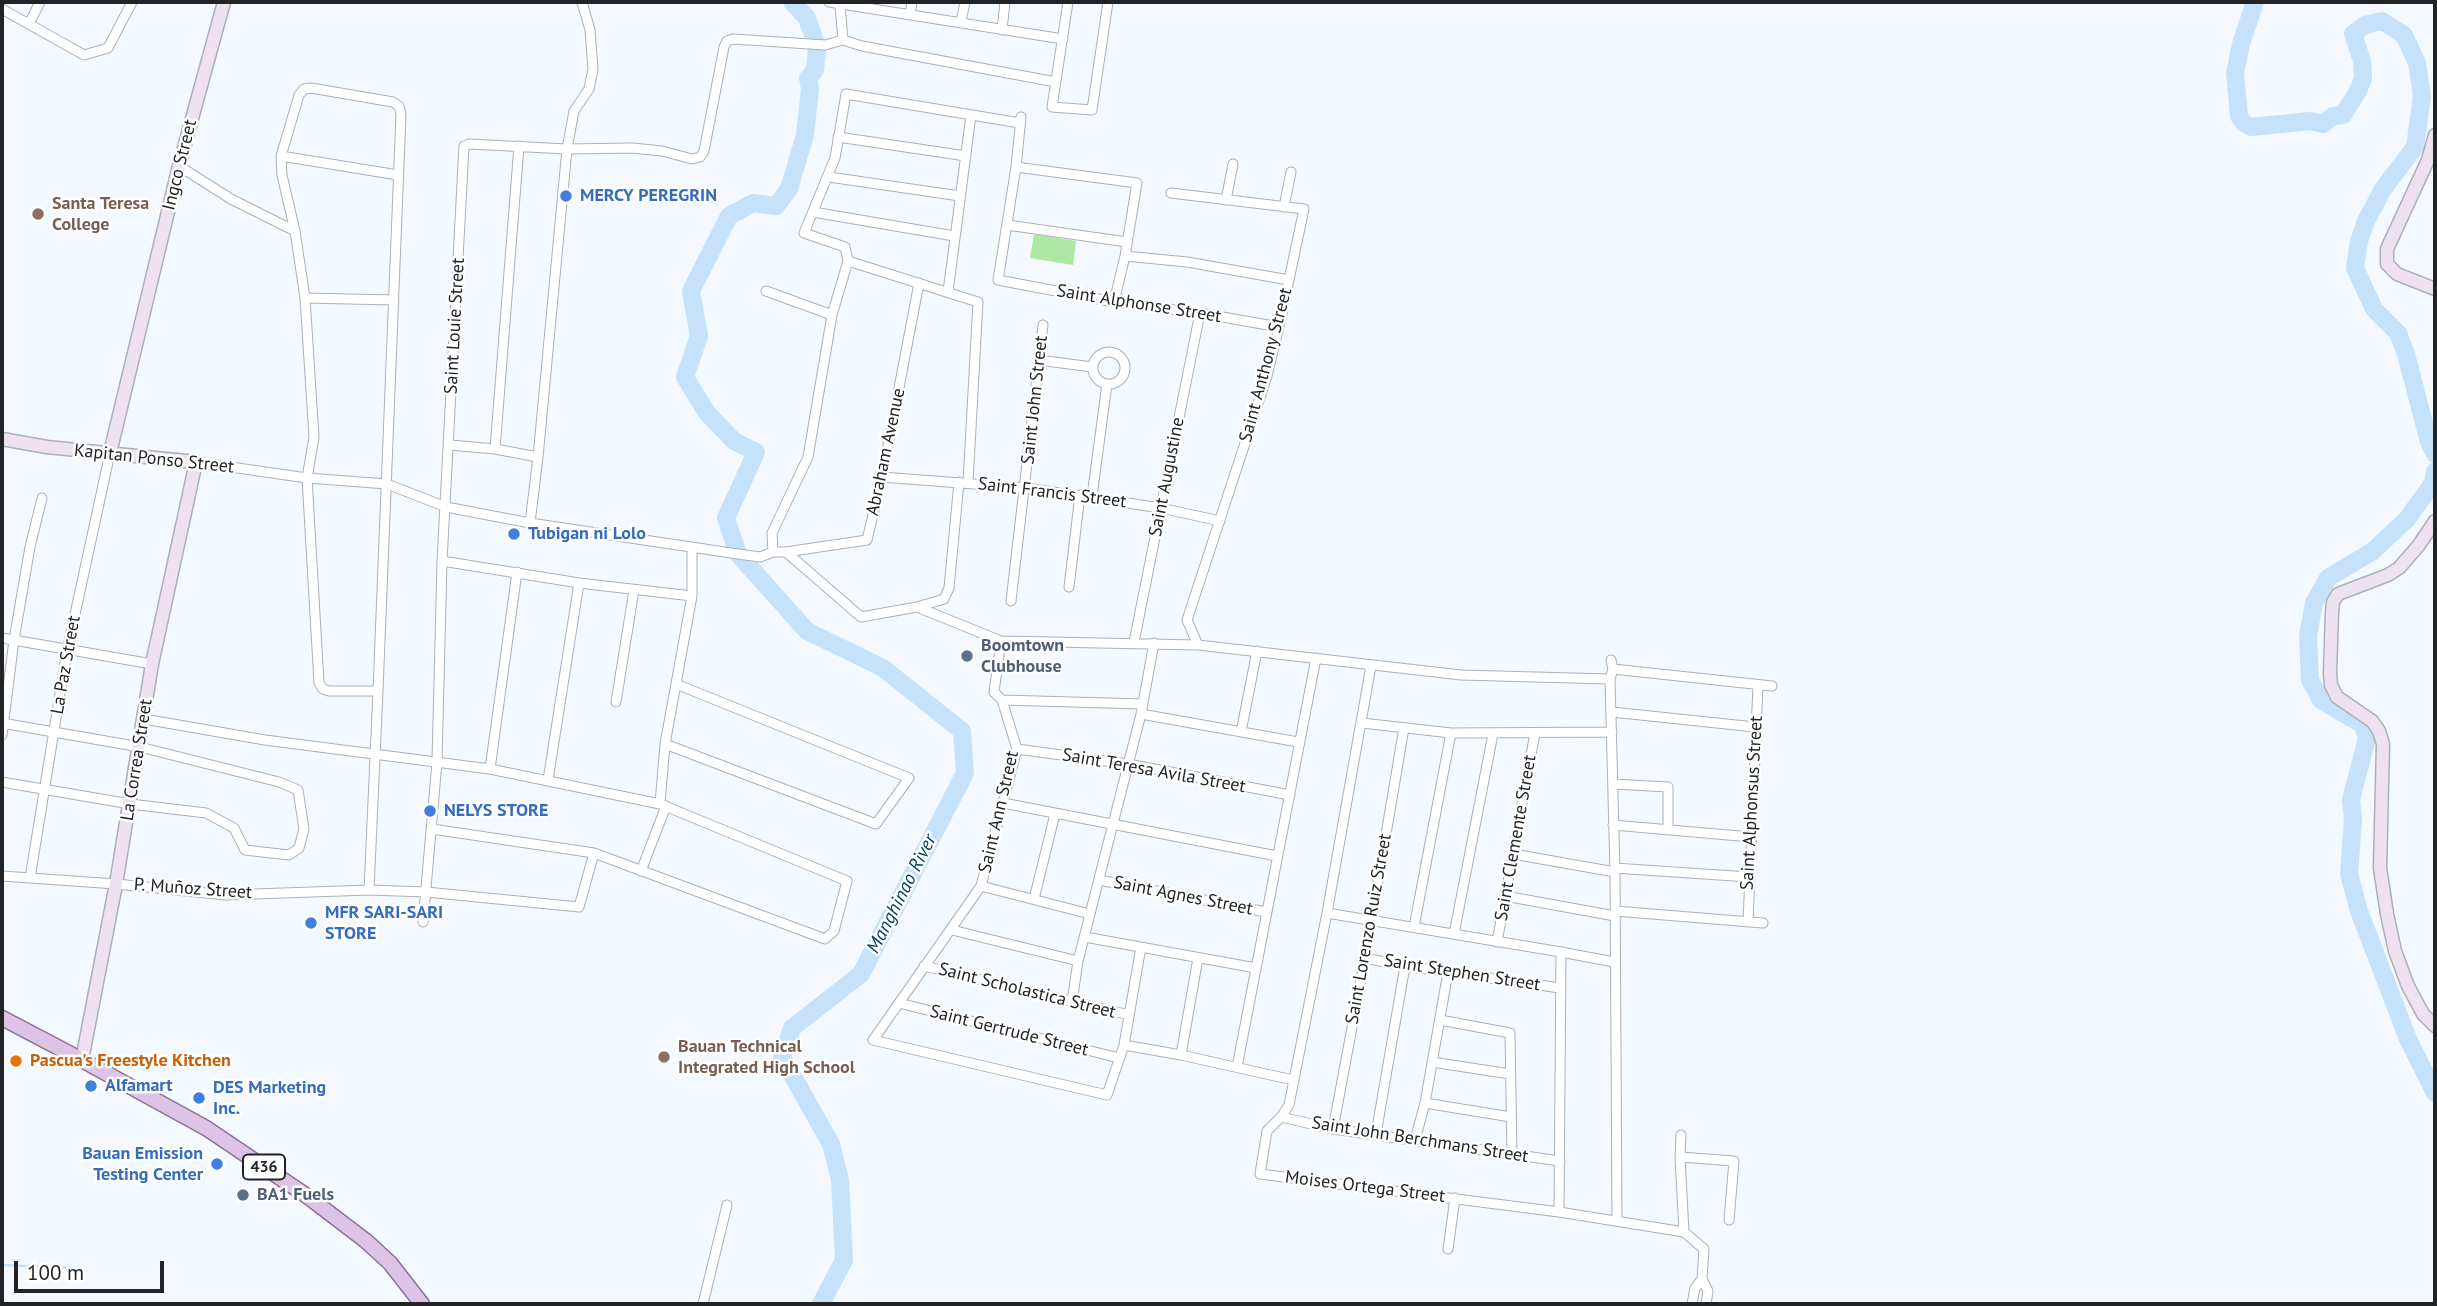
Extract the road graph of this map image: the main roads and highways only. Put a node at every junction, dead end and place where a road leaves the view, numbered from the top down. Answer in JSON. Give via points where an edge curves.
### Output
{"nodes":[{"id":1,"x":2,"y":1018,"type":"edge"},
{"id":2,"x":422,"y":1304,"type":"edge"}],
"edges":[{"from":1,"to":2,"type":"main road","number":"436","via":[[206,1128],[329,1211],[390,1263]]}]}
